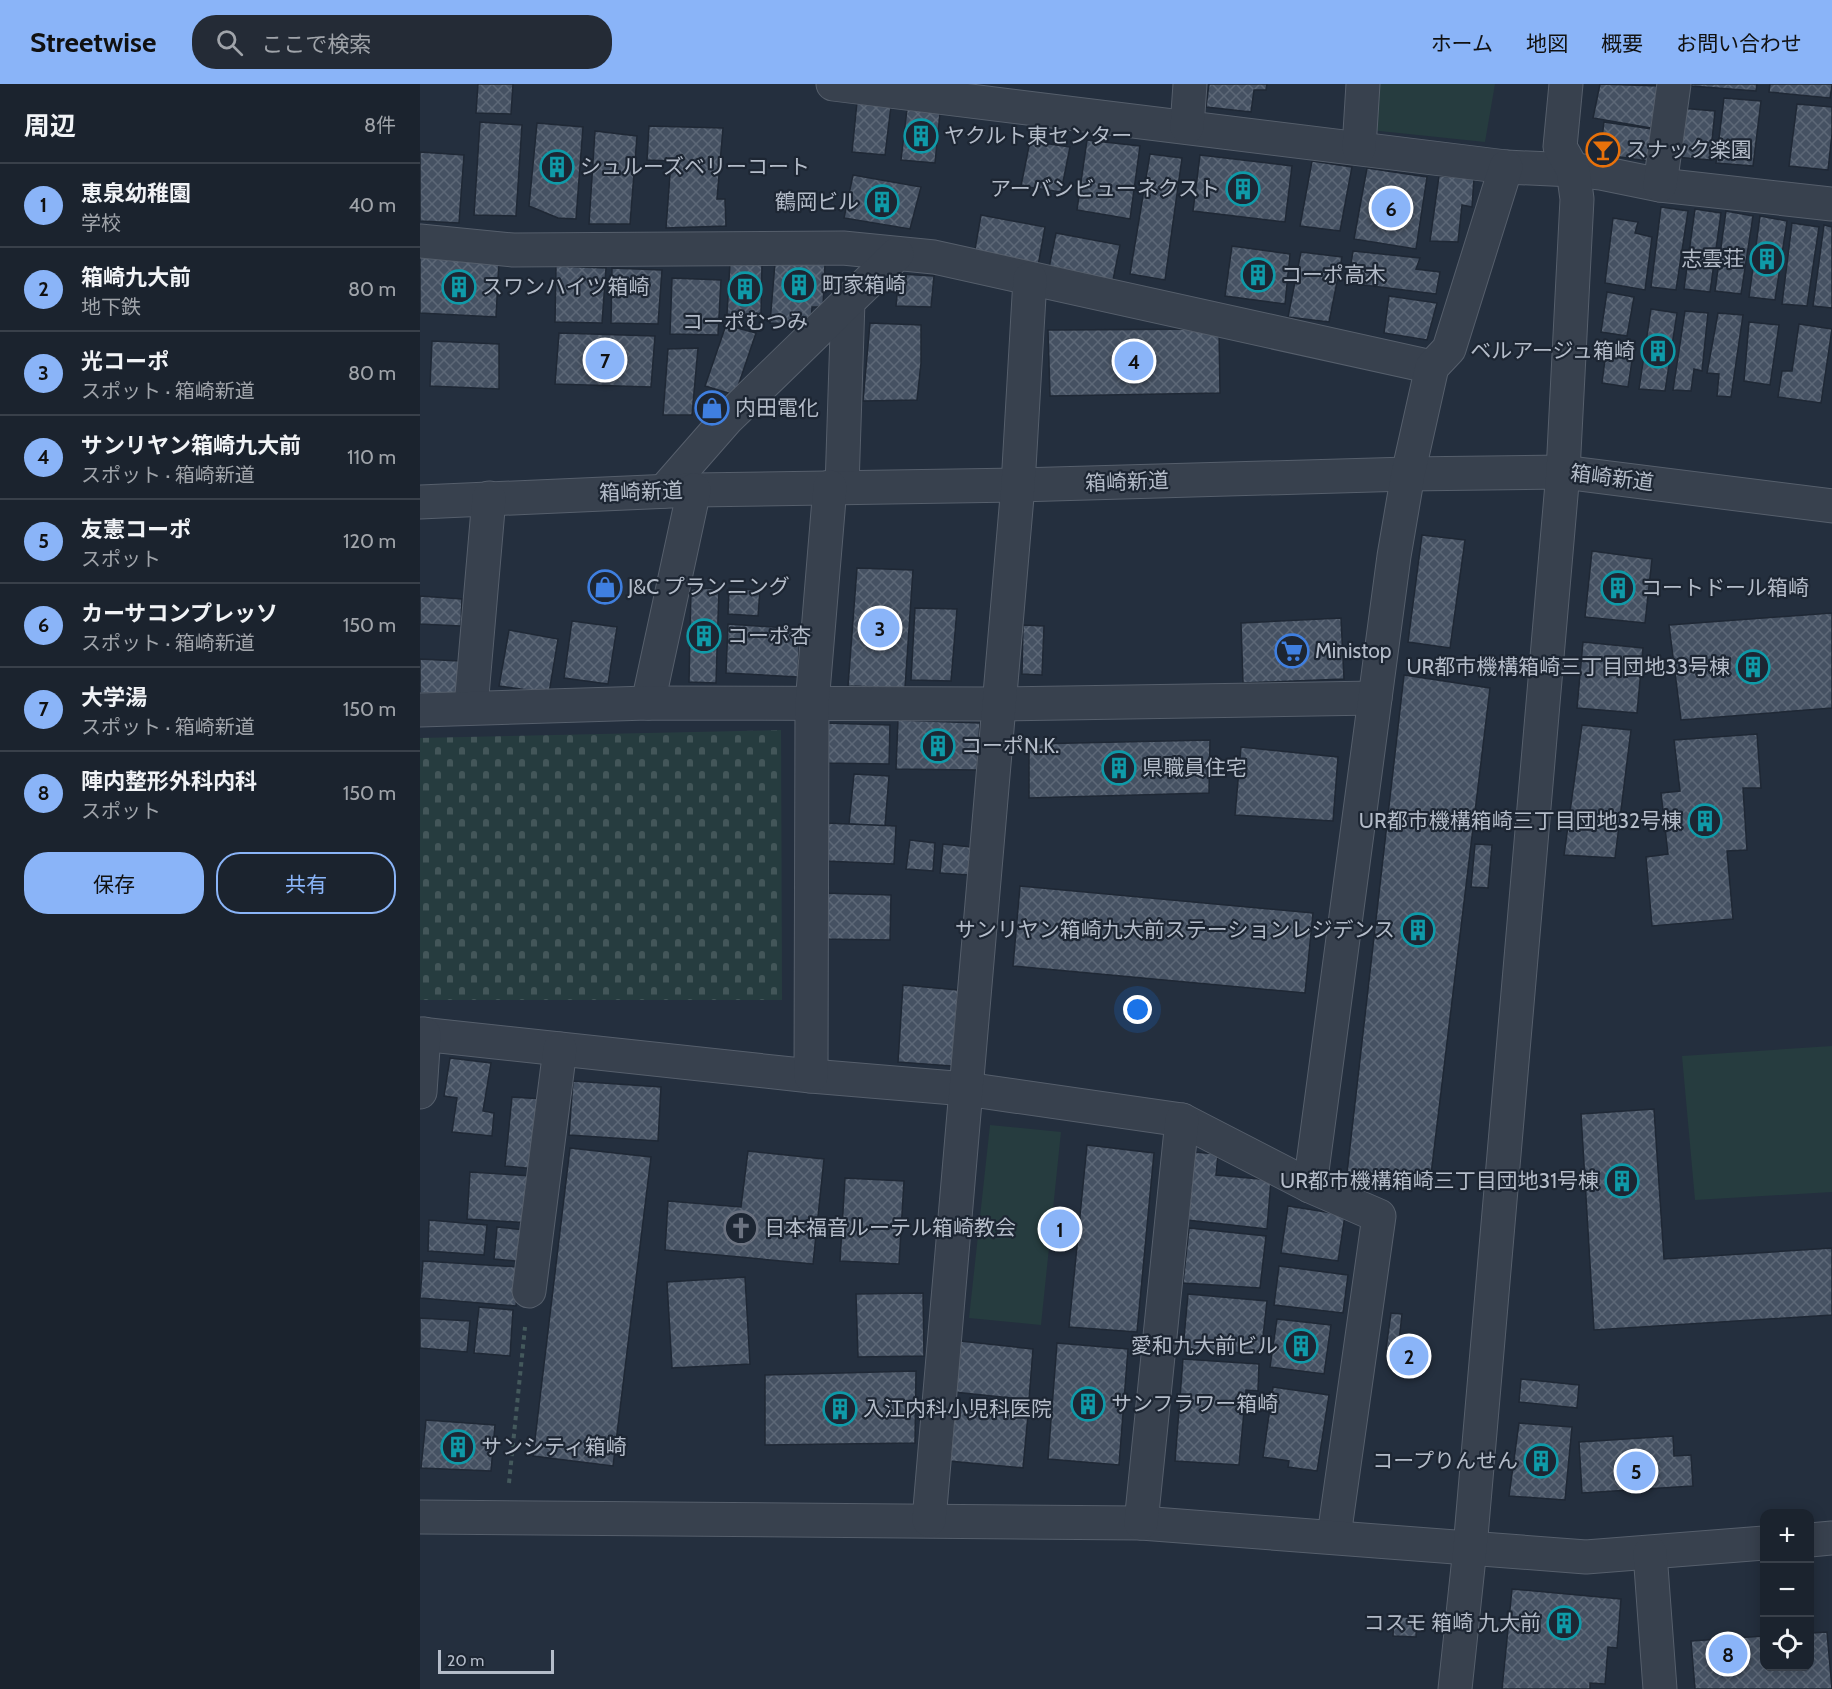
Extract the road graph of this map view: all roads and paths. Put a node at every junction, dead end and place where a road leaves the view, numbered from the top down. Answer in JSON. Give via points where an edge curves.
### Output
{"nodes":[{"id":1,"x":833,"y":84,"type":"edge"},
{"id":2,"x":1190,"y":84,"type":"edge"},
{"id":3,"x":1363,"y":84,"type":"edge"},
{"id":4,"x":1566,"y":84,"type":"edge"},
{"id":5,"x":1674,"y":84,"type":"edge"},
{"id":6,"x":961,"y":92,"type":"edge"},
{"id":7,"x":1186,"y":127,"type":"junction"},
{"id":8,"x":1359,"y":148,"type":"junction"},
{"id":9,"x":1506,"y":166,"type":"junction"},
{"id":10,"x":1572,"y":170,"type":"junction"},
{"id":11,"x":1660,"y":185,"type":"junction"},
{"id":12,"x":1832,"y":204,"type":"edge"},
{"id":13,"x":420,"y":241,"type":"edge"},
{"id":14,"x":897,"y":254,"type":"junction"},
{"id":15,"x":1030,"y":279,"type":"junction"},
{"id":16,"x":848,"y":301,"type":"junction"},
{"id":17,"x":1432,"y":367,"type":"junction"},
{"id":18,"x":1563,"y":472,"type":"junction"},
{"id":19,"x":1408,"y":474,"type":"junction"},
{"id":20,"x":1018,"y":485,"type":"junction"},
{"id":21,"x":836,"y":487,"type":"junction"},
{"id":22,"x":679,"y":490,"type":"junction"},
{"id":23,"x":489,"y":498,"type":"junction"},
{"id":24,"x":420,"y":501,"type":"edge"},
{"id":25,"x":1832,"y":506,"type":"edge"},
{"id":26,"x":1375,"y":698,"type":"junction"},
{"id":27,"x":648,"y":703,"type":"junction"},
{"id":28,"x":812,"y":704,"type":"junction"},
{"id":29,"x":1000,"y":704,"type":"junction"},
{"id":30,"x":471,"y":707,"type":"junction"},
{"id":31,"x":420,"y":710,"type":"edge"},
{"id":32,"x":422,"y":1034,"type":"edge"},
{"id":33,"x":560,"y":1049,"type":"junction"},
{"id":34,"x":811,"y":1077,"type":"junction"},
{"id":35,"x":966,"y":1089,"type":"junction"},
{"id":36,"x":420,"y":1092,"type":"edge"},
{"id":37,"x":1182,"y":1120,"type":"junction"},
{"id":38,"x":1310,"y":1186,"type":"junction"},
{"id":39,"x":529,"y":1290,"type":"joint"},
{"id":40,"x":420,"y":1517,"type":"edge"},
{"id":41,"x":506,"y":1517,"type":"junction"},
{"id":42,"x":929,"y":1520,"type":"junction"},
{"id":43,"x":1141,"y":1523,"type":"junction"},
{"id":44,"x":1334,"y":1536,"type":"junction"},
{"id":45,"x":1832,"y":1538,"type":"edge"},
{"id":46,"x":1814,"y":1540,"type":"edge"},
{"id":47,"x":1760,"y":1543,"type":"edge"},
{"id":48,"x":1470,"y":1548,"type":"junction"},
{"id":49,"x":1650,"y":1553,"type":"junction"},
{"id":50,"x":1455,"y":1689,"type":"edge"},
{"id":51,"x":1660,"y":1689,"type":"edge"}],
"edges":[{"from":1,"to":6,"type":"street"},
{"from":2,"to":7,"type":"street"},
{"from":3,"to":8,"type":"street"},
{"from":4,"to":10,"type":"street","via":[[1560,147]]},
{"from":5,"to":11,"type":"street"},
{"from":6,"to":7,"type":"street"},
{"from":7,"to":8,"type":"street"},
{"from":8,"to":9,"type":"street"},
{"from":9,"to":10,"type":"street"},
{"from":9,"to":17,"type":"street","via":[[1449,349]]},
{"from":10,"to":11,"type":"street"},
{"from":10,"to":18,"type":"street","via":[[1577,199]]},
{"from":11,"to":12,"type":"street"},
{"from":13,"to":14,"type":"street","via":[[513,250],[843,248]]},
{"from":14,"to":15,"type":"street","via":[[934,257]]},
{"from":14,"to":16,"type":"street"},
{"from":15,"to":17,"type":"street"},
{"from":15,"to":20,"type":"street"},
{"from":16,"to":21,"type":"street"},
{"from":16,"to":22,"type":"street","via":[[727,419]]},
{"from":17,"to":19,"type":"street"},
{"from":18,"to":19,"type":"street","name":"箱崎新道"},
{"from":18,"to":25,"type":"street","name":"箱崎新道"},
{"from":18,"to":48,"type":"street"},
{"from":19,"to":20,"type":"street","name":"箱崎新道"},
{"from":19,"to":26,"type":"street"},
{"from":20,"to":21,"type":"street","name":"箱崎新道"},
{"from":20,"to":29,"type":"street"},
{"from":21,"to":22,"type":"street","name":"箱崎新道"},
{"from":21,"to":28,"type":"street"},
{"from":22,"to":23,"type":"street","name":"箱崎新道"},
{"from":22,"to":27,"type":"street"},
{"from":23,"to":24,"type":"street","name":"箱崎新道"},
{"from":23,"to":30,"type":"street"},
{"from":26,"to":29,"type":"street"},
{"from":26,"to":38,"type":"street"},
{"from":27,"to":28,"type":"street"},
{"from":27,"to":30,"type":"street"},
{"from":28,"to":29,"type":"street"},
{"from":28,"to":34,"type":"street"},
{"from":29,"to":35,"type":"street"},
{"from":30,"to":31,"type":"street"},
{"from":32,"to":33,"type":"street"},
{"from":32,"to":36,"type":"street"},
{"from":33,"to":34,"type":"street"},
{"from":33,"to":39,"type":"street"},
{"from":34,"to":35,"type":"street"},
{"from":35,"to":37,"type":"street"},
{"from":35,"to":42,"type":"street"},
{"from":37,"to":38,"type":"street"},
{"from":37,"to":43,"type":"street"},
{"from":38,"to":44,"type":"street","via":[[1379,1216]]},
{"from":39,"to":41,"type":"path"},
{"from":40,"to":41,"type":"street"},
{"from":41,"to":42,"type":"street"},
{"from":42,"to":43,"type":"street"},
{"from":43,"to":44,"type":"street"},
{"from":44,"to":48,"type":"street"},
{"from":45,"to":46,"type":"street"},
{"from":47,"to":49,"type":"street"},
{"from":48,"to":49,"type":"street","via":[[1586,1557]]},
{"from":48,"to":50,"type":"street"},
{"from":49,"to":51,"type":"street"}]}
